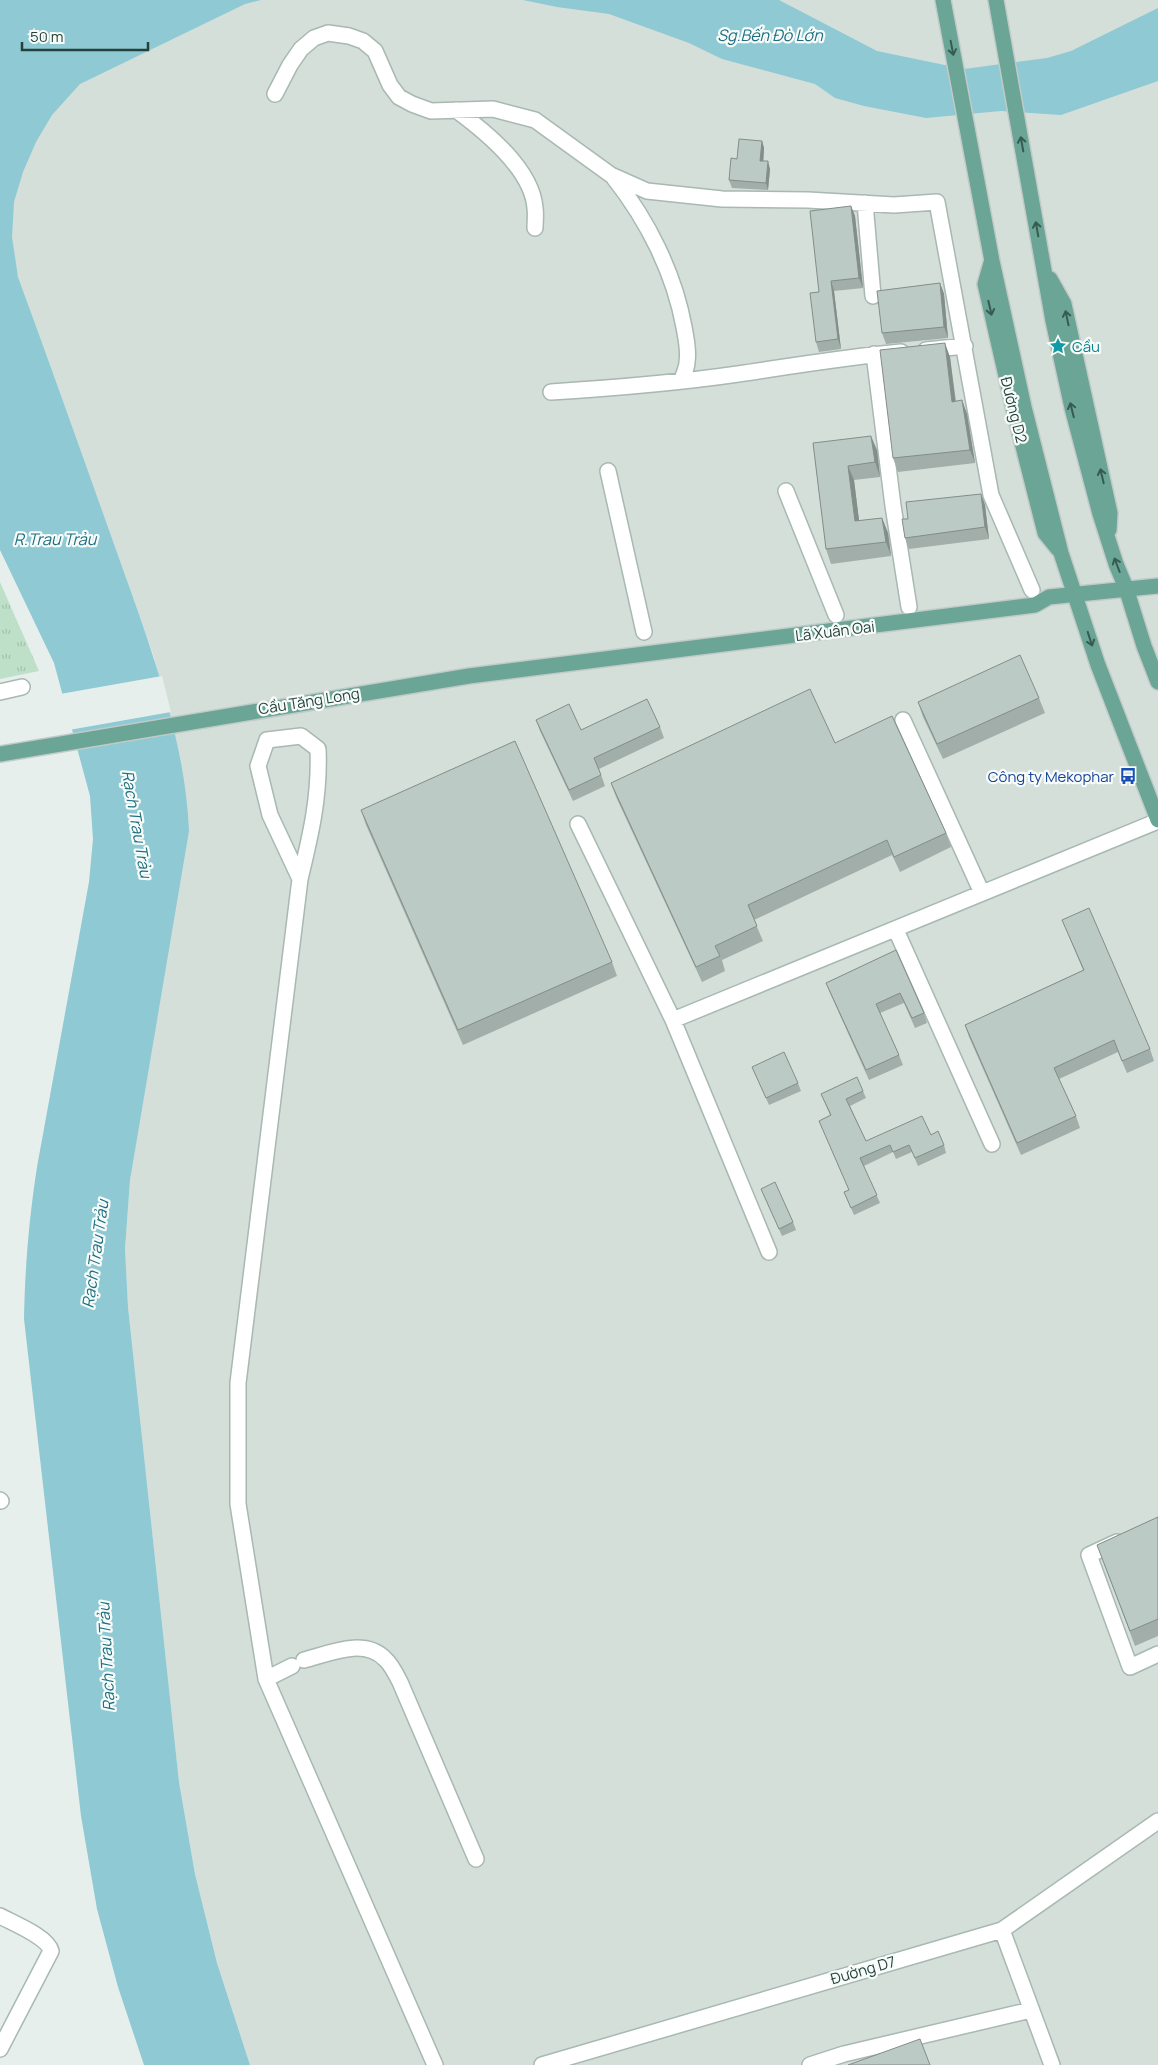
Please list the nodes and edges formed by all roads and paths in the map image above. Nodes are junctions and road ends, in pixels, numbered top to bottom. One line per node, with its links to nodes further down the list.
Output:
1 (943, 0): 20 (main road, Đường D2, one-way to 20)
2 (996, 0): 18 (main road, one-way to 2)
3 (275, 94): 4 (street)
4 (456, 110): 5 (street); 7 (street)
5 (611, 175): 6 (street); 11 (street)
6 (865, 203): 8 (street); 9 (street)
7 (536, 228)
8 (873, 296)
9 (965, 346): 10 (street); 19 (street)
10 (874, 354): 11 (street); 16 (street)
11 (682, 380): 12 (street)
12 (551, 392)
13 (608, 471): 23 (street)
14 (786, 491): 22 (street)
15 (912, 504): 16 (street)
16 (893, 506): 21 (street)
17 (1158, 586): 18 (main road, Cầu Tăng Long)
18 (1126, 588): 20 (main road, Cầu Tăng Long); 24 (main road)
19 (1032, 590)
20 (1074, 593): 28 (main road, Cầu Tăng Long); 29 (main road, Đường D2, one-way to 29)
21 (910, 607)
22 (836, 615)
23 (644, 632)
24 (1158, 682)
25 (22, 687): 26 (street)
26 (0, 692)
27 (903, 720): 32 (street)
28 (0, 754)
29 (1158, 821): 32 (street)
30 (578, 824): 34 (street)
31 (300, 879): 31 (street); 39 (street)
32 (982, 893): 33 (street)
33 (896, 930): 34 (street); 35 (street)
34 (673, 1020): 36 (street)
35 (992, 1144)
36 (769, 1252)
37 (1132, 1536): 38 (street)
38 (1158, 1654)
39 (266, 1679): 41 (street); 46 (street)
40 (1158, 1822): 43 (street, Đường D7)
41 (476, 1859)
42 (0, 1916): 45 (street)
43 (1002, 1930): 44 (street); 47 (street, Đường D7)
44 (1031, 2010): 48 (street); 49 (street)
45 (0, 2048)
46 (435, 2065)
47 (542, 2065)
48 (810, 2065)
49 (1052, 2065)

